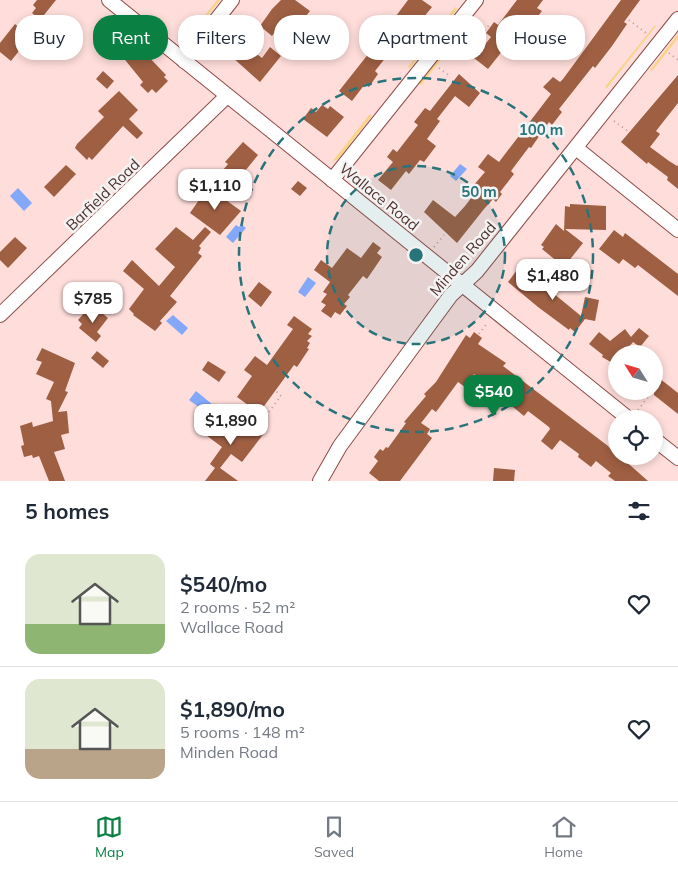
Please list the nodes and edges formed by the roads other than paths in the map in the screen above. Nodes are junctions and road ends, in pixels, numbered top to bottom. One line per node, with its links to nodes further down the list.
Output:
1 (109, 0): 5 (street, Wallace Road)
2 (232, 0): 5 (street)
3 (476, 0): 8 (street)
4 (678, 19): 7 (street, Minden Road)
5 (184, 61): 6 (street, Wallace Road)
6 (227, 96): 8 (street, Wallace Road); 11 (street, Barfield Road)
7 (576, 148): 9 (street); 10 (street, Minden Road)
8 (332, 180): 10 (street, Wallace Road)
9 (678, 230)
10 (461, 284): 12 (street, Wallace Road); 15 (street, Minden Road)
11 (0, 315)
12 (626, 410)
13 (663, 446): 14 (street)
14 (678, 458)
15 (320, 481)

